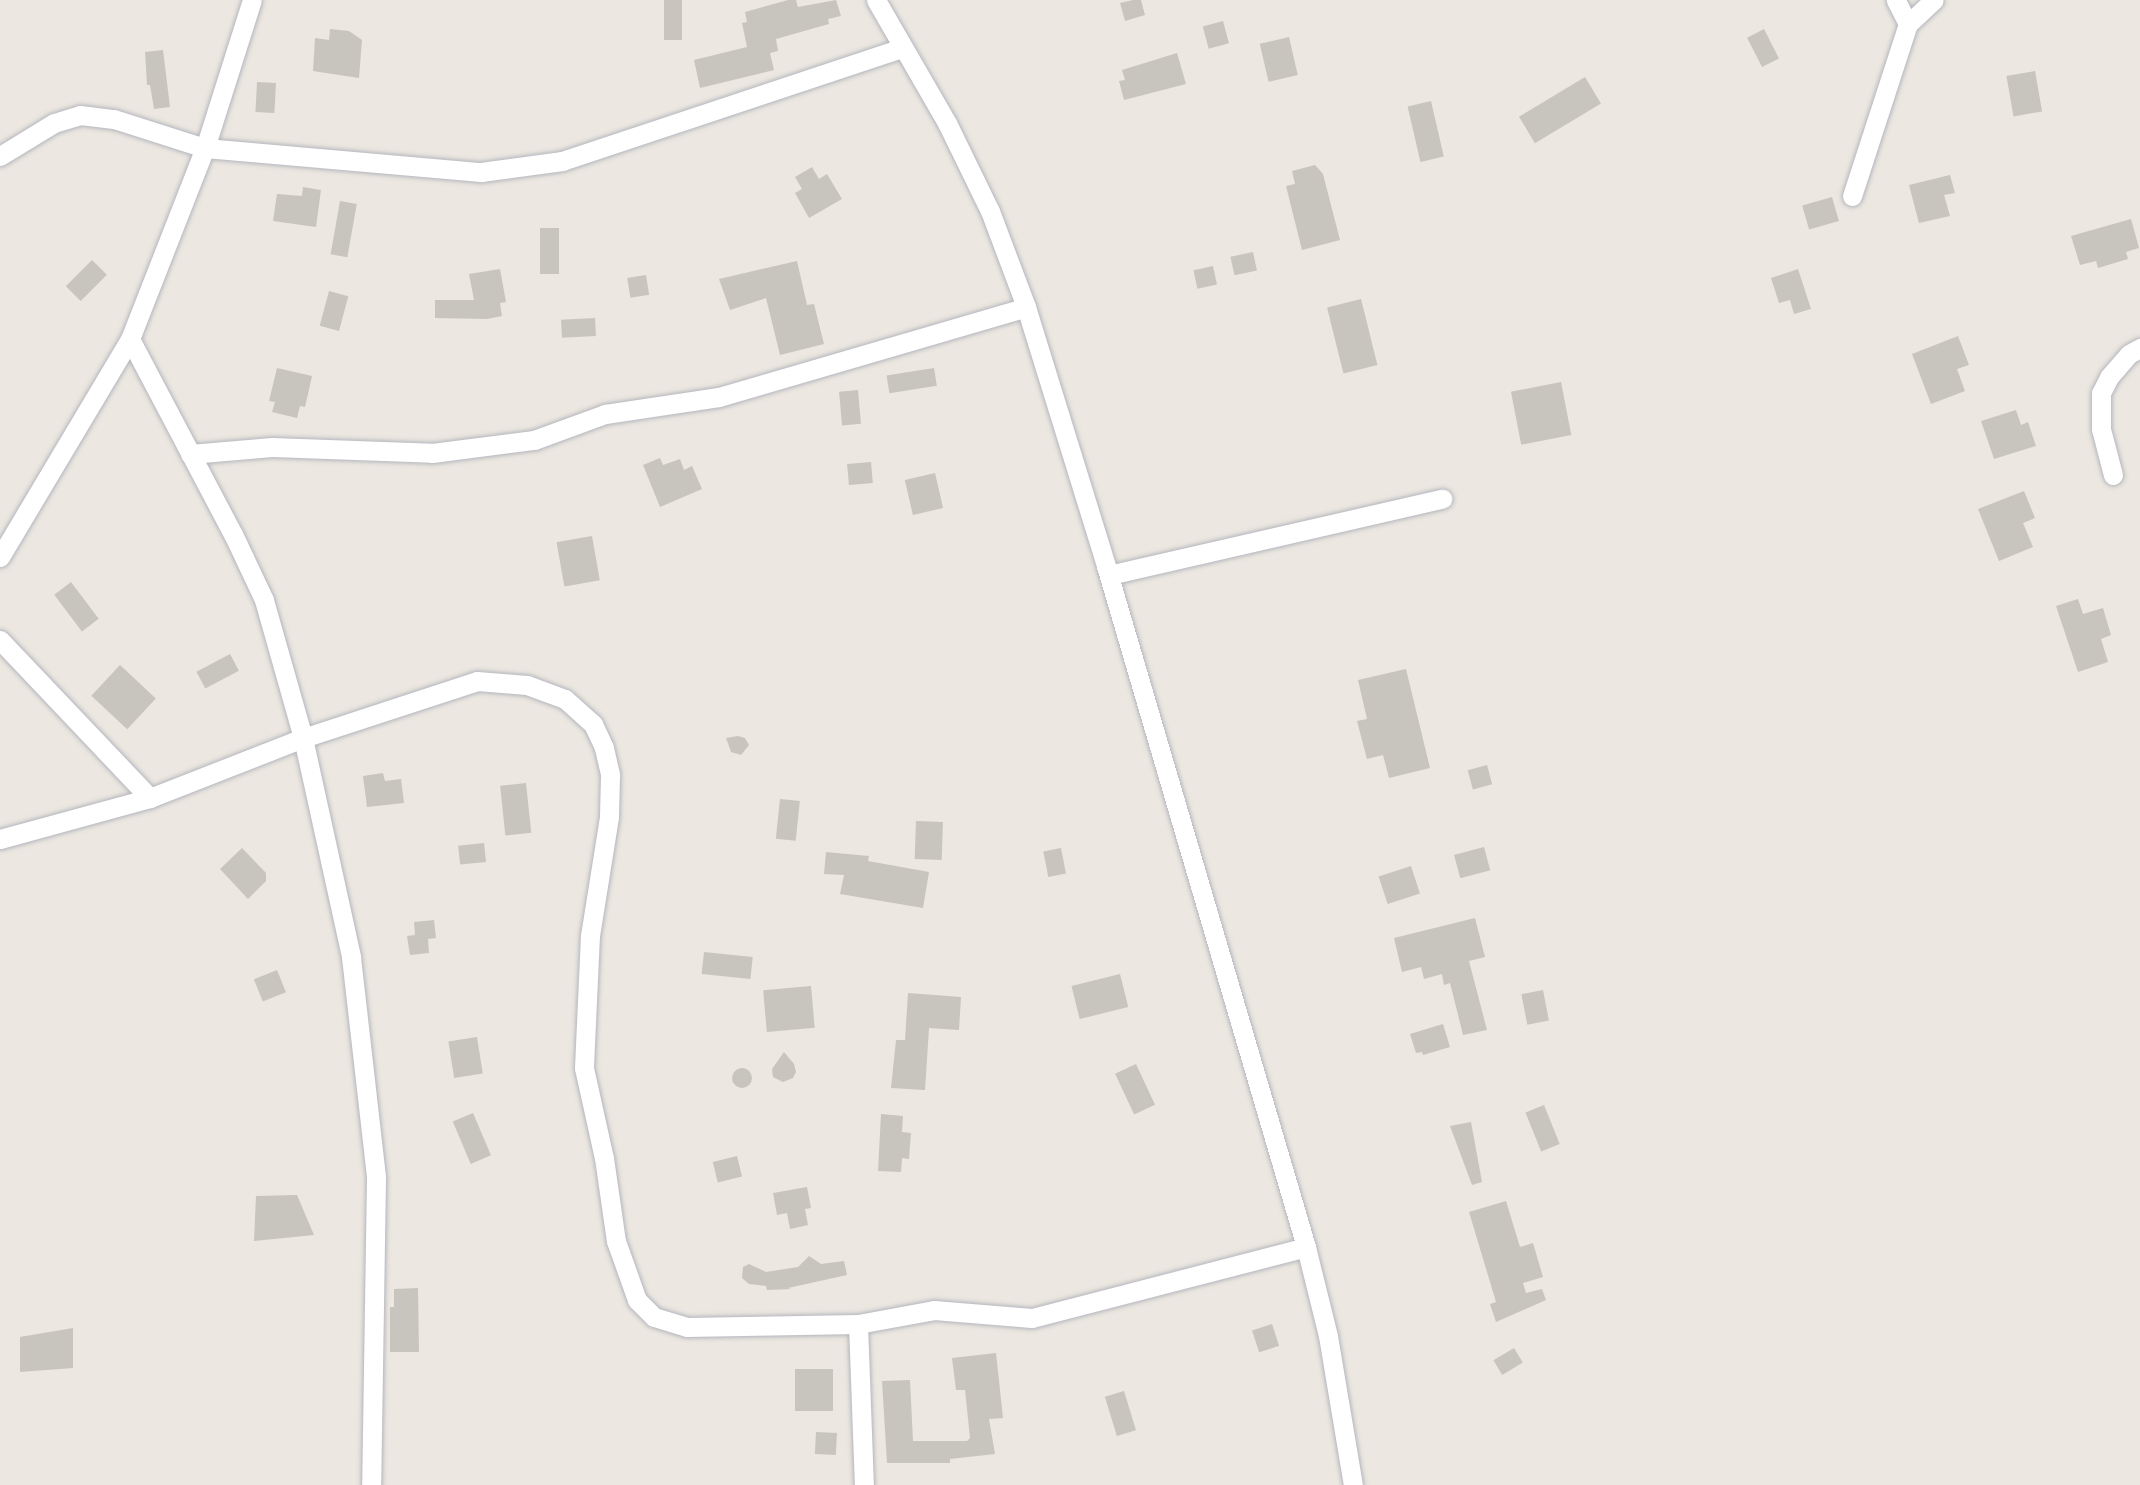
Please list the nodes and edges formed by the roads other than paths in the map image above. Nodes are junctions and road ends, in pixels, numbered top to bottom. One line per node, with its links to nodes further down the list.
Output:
1 (253, 0): 7 (street)
2 (876, 0): 6 (street)
3 (1896, 0): 5 (street)
4 (1934, 0): 5 (street)
5 (1908, 24): 9 (street)
6 (902, 48): 7 (street); 10 (street)
7 (205, 148): 8 (street); 11 (street)
8 (0, 156)
9 (1852, 196)
10 (1026, 307): 13 (street); 17 (street)
11 (130, 339): 13 (street); 16 (street)
12 (2140, 348): 14 (street)
13 (190, 454): 19 (street)
14 (2113, 475)
15 (1442, 499): 17 (street)
16 (0, 557)
17 (1109, 575): 22 (street)
18 (0, 640): 20 (street)
19 (303, 738): 20 (street); 23 (street); 24 (street)
20 (150, 798): 21 (street)
21 (0, 839)
22 (1306, 1247): 23 (street); 26 (street)
23 (858, 1324): 25 (street)
24 (371, 1485)
25 (864, 1485)
26 (1353, 1485)

